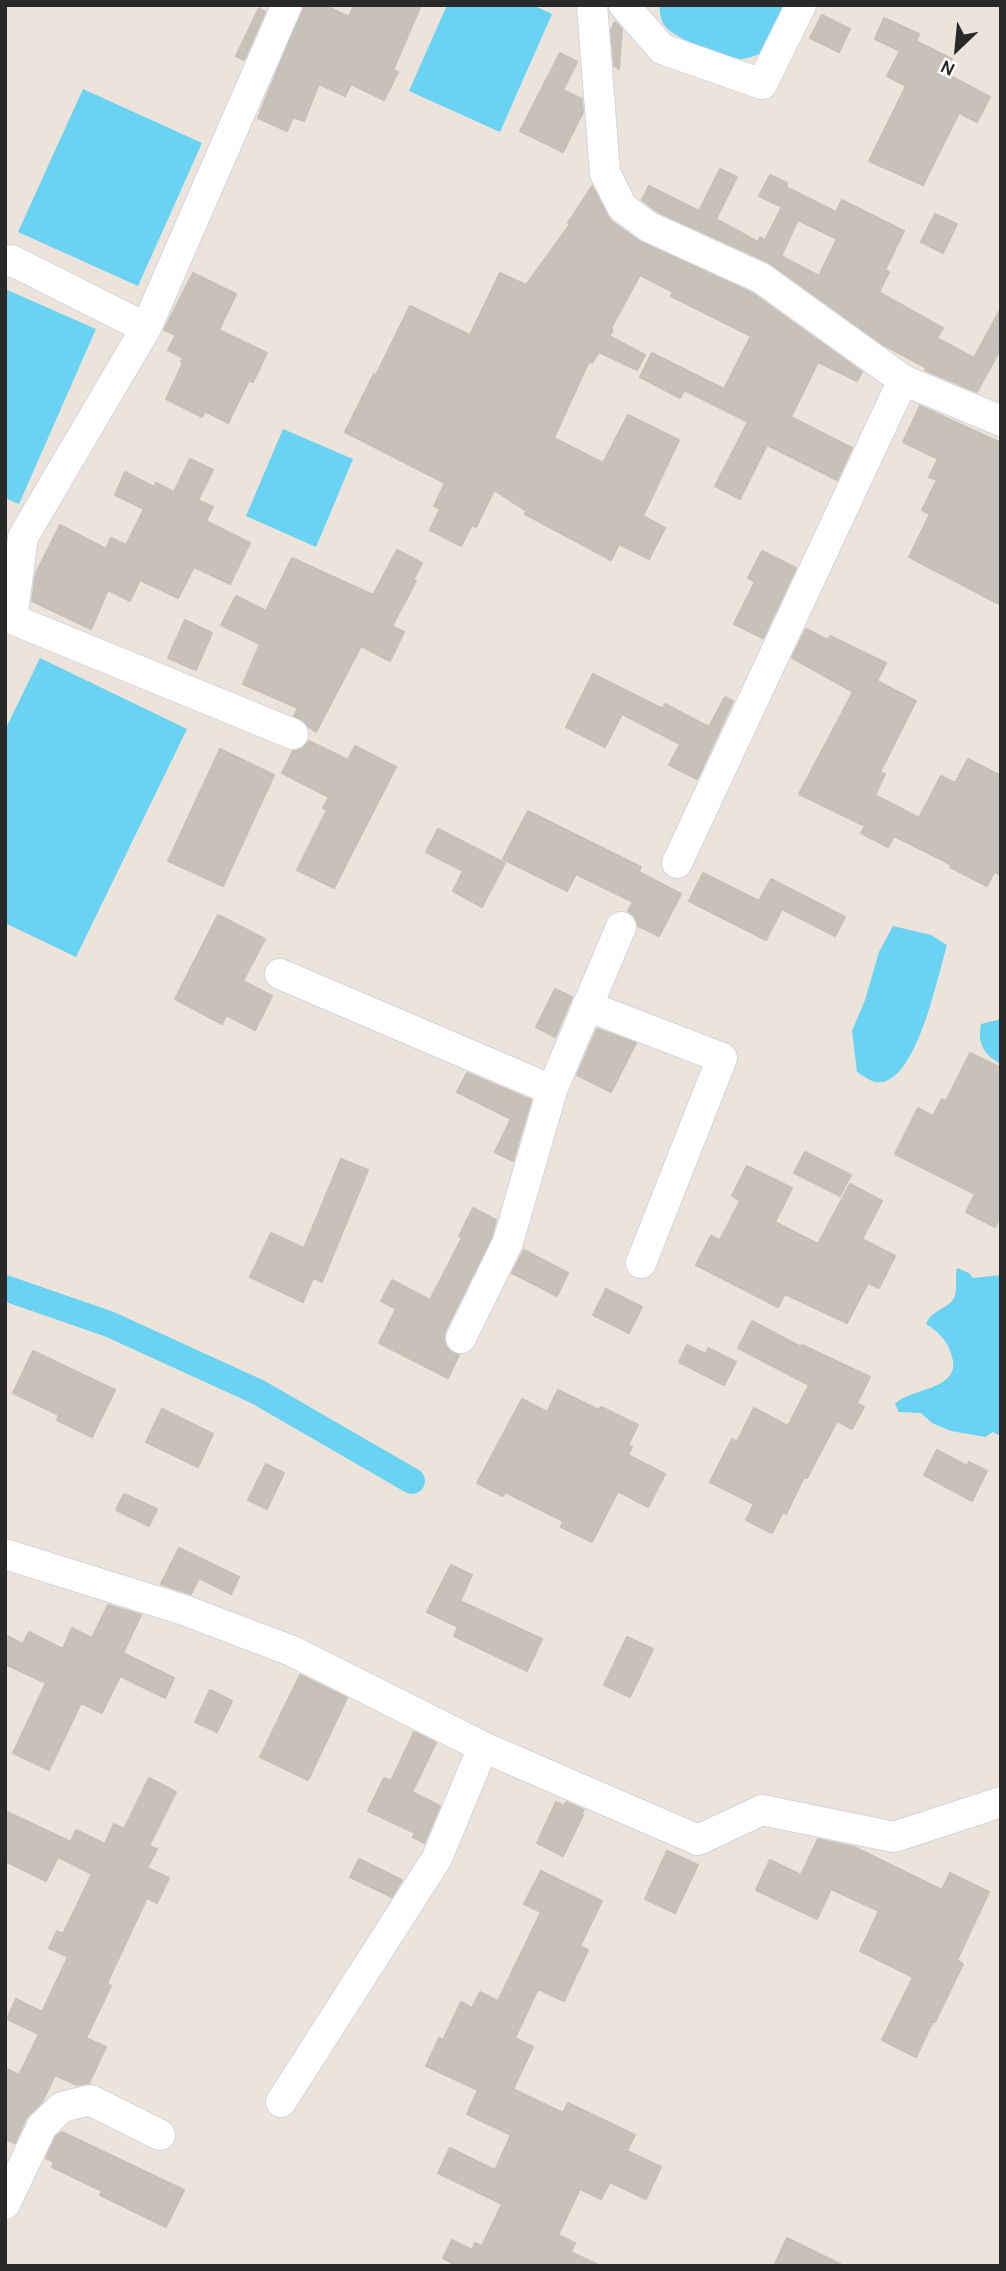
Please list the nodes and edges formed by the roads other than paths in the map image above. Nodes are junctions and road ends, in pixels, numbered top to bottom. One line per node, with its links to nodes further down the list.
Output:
1 (287, 5): 6 (street)
2 (592, 5): 7 (street)
3 (624, 5): 4 (street)
4 (801, 5)
5 (5, 262): 6 (street)
6 (146, 328): 9 (street)
7 (903, 380): 8 (street); 11 (street)
8 (1001, 421)
9 (14, 533): 10 (street)
10 (293, 734)
11 (677, 863)
12 (621, 926): 14 (street)
13 (280, 974): 15 (street)
14 (587, 1006): 15 (street); 16 (street)
15 (552, 1090): 17 (street)
16 (640, 1263)
17 (461, 1338)
18 (5, 1554): 19 (street)
19 (483, 1747): 20 (street); 21 (street)
20 (1001, 1802)
21 (281, 2102)
22 (160, 2135): 23 (street)
23 (5, 2204)

